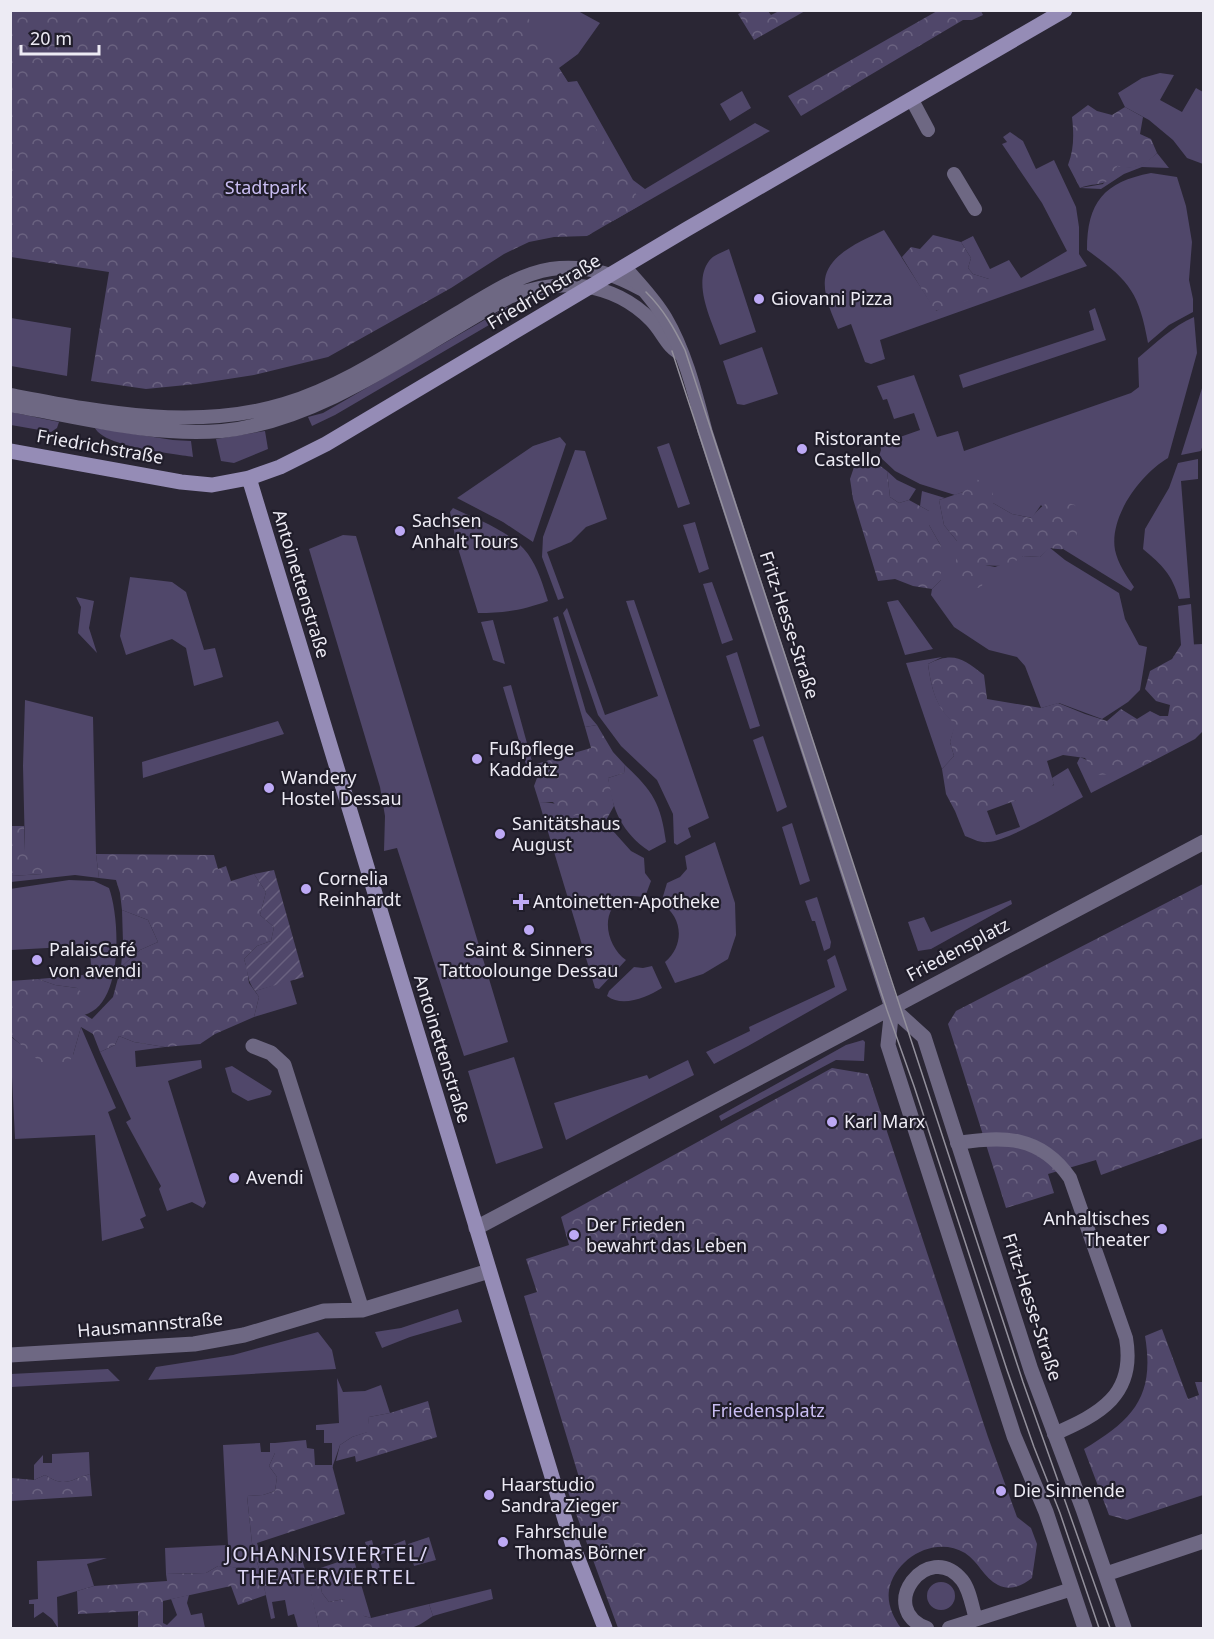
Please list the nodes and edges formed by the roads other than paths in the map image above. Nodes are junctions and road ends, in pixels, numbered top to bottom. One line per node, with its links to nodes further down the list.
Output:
1 (1065, 10): 2 (main road, Friedrichstraße)
2 (912, 100): 3 (lane); 6 (main road, Friedrichstraße)
3 (928, 130)
4 (954, 174): 5 (lane)
5 (975, 209)
6 (618, 271): 7 (main road, Friedrichstraße); 8 (street, Fritz-Hesse-Straße); 9 (lane)
7 (591, 288): 8 (lane); 10 (lane); 12 (main road, Friedrichstraße)
8 (682, 354): 14 (street, Fritz-Hesse-Straße)
9 (10, 395)
10 (10, 405)
11 (10, 451): 12 (main road, Friedrichstraße)
12 (249, 478): 17 (main road, Antoinettenstraße)
13 (1203, 842): 14 (street, Friedensplatz)
14 (892, 1008): 16 (street, Fritz-Hesse-Straße); 17 (street, Friedensplatz); 24 (street, Fritz-Hesse-Straße)
15 (253, 1046): 19 (street)
16 (957, 1143): 21 (street, Fritz-Hesse-Straße); 21 (lane)
17 (476, 1228): 18 (main road, Antoinettenstraße)
18 (489, 1271): 19 (street, Hausmannstraße); 26 (main road, Antoinettenstraße)
19 (362, 1310): 20 (street, Hausmannstraße)
20 (10, 1355)
21 (1054, 1434): 23 (street, Fritz-Hesse-Straße)
22 (1203, 1541): 23 (street)
23 (1106, 1574): 30 (street, Fritz-Hesse-Straße)
24 (1072, 1589): 25 (lane); 29 (street, Fritz-Hesse-Straße)
25 (976, 1619): 27 (lane); 28 (lane)
26 (604, 1629)
27 (927, 1629)
28 (949, 1629)
29 (1085, 1629)
30 (1124, 1629)

